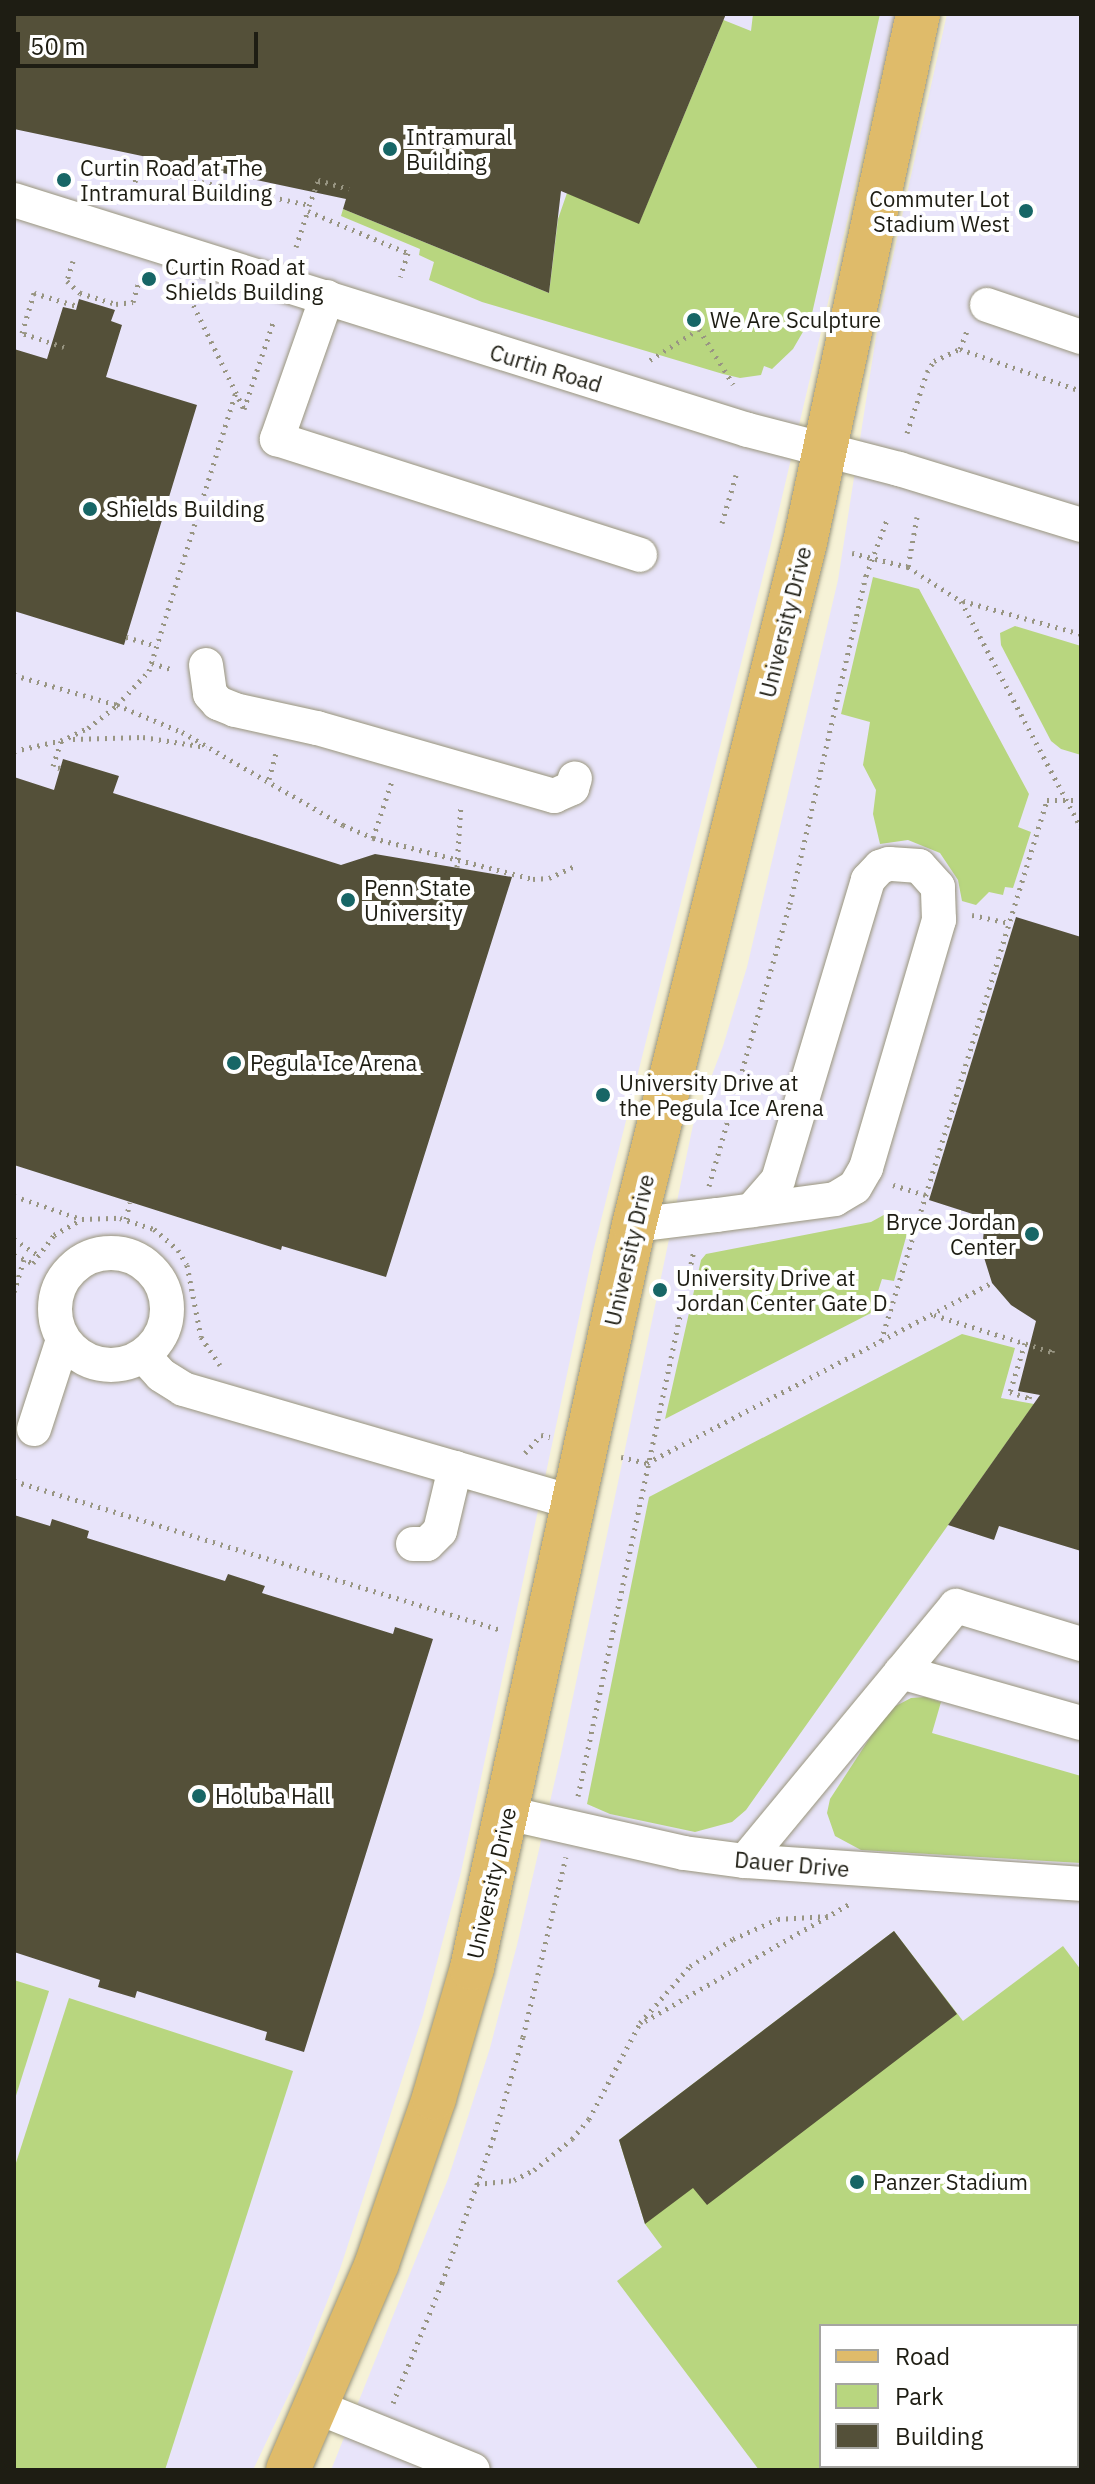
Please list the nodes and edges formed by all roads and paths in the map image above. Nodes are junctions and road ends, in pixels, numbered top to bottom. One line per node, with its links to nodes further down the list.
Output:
1 (918, 14): 23 (main road, University Drive)
2 (349, 189): 5 (path)
3 (130, 197): 5 (path)
4 (14, 200): 10 (street, Curtin Road)
5 (309, 208): 6 (path); 8 (path)
6 (296, 247)
7 (73, 261): 9 (path)
8 (400, 277)
9 (139, 281)
10 (327, 297): 23 (street, Curtin Road); 30 (street)
11 (190, 298): 21 (path)
12 (77, 306): 16 (path)
13 (979, 312): 15 (street); 17 (path)
14 (273, 323): 21 (path)
15 (1081, 337)
16 (64, 347)
17 (960, 349): 20 (path); 22 (path)
18 (650, 360): 19 (path)
19 (733, 384)
20 (1081, 391)
21 (236, 392): 36 (path)
22 (907, 433)
23 (825, 450): 28 (street, Curtin Road); 64 (main road, University Drive)
24 (736, 475): 27 (path)
25 (888, 517): 31 (path)
26 (917, 517): 32 (path)
27 (722, 523)
28 (1081, 525)
29 (852, 553): 31 (path)
30 (640, 555)
31 (873, 558): 32 (path); 59 (path)
32 (908, 567): 33 (path)
33 (961, 601): 34 (path); 47 (path)
34 (1081, 634)
35 (126, 637): 36 (path)
36 (157, 646): 39 (path)
37 (206, 665): 43 (street)
38 (14, 675): 39 (path)
39 (117, 705): 40 (path); 41 (path)
40 (61, 741): 41 (path); 42 (path); 44 (path)
41 (214, 749): 50 (path)
42 (14, 751)
43 (400, 753): 45 (street); 50 (path)
44 (60, 768)
45 (463, 771): 46 (street); 51 (path)
46 (575, 778)
47 (1065, 798): 48 (path); 49 (path); 55 (path)
48 (1081, 800)
49 (1081, 828)
50 (373, 838): 51 (path)
51 (458, 859): 52 (path); 53 (path)
52 (577, 865)
53 (457, 867)
54 (962, 912): 55 (path)
55 (1010, 925): 57 (path)
56 (890, 1184): 57 (path)
57 (926, 1195): 74 (path)
58 (14, 1196): 62 (path)
59 (706, 1197)
60 (130, 1202): 63 (path)
61 (752, 1210): 61 (street); 64 (street)
62 (82, 1219): 63 (path); 68 (path)
63 (126, 1219): 78 (path)
64 (634, 1225): 81 (main road, University Drive)
65 (14, 1239): 68 (path)
66 (695, 1243): 83 (path)
67 (14, 1255): 69 (path)
68 (38, 1255): 69 (path)
69 (24, 1259): 71 (path)
70 (992, 1283): 72 (path)
71 (14, 1292)
72 (933, 1315): 74 (path); 75 (path)
73 (63, 1340): 77 (street); 77 (street); 80 (street)
74 (881, 1342): 83 (path)
75 (1025, 1343): 76 (path); 79 (path)
76 (1053, 1348)
77 (144, 1356): 84 (street)
78 (226, 1371)
79 (1031, 1393)
80 (34, 1429)
81 (585, 1448): 82 (path); 83 (path); 86 (main road, University Drive)
82 (516, 1456)
83 (647, 1463): 92 (path)
84 (455, 1468): 86 (street); 87 (street)
85 (14, 1481): 88 (path)
86 (573, 1502): 93 (main road, University Drive)
87 (413, 1544)
88 (501, 1630)
89 (1081, 1644): 90 (street)
90 (901, 1672): 91 (street); 95 (street)
91 (1081, 1723)
92 (579, 1795)
93 (507, 1813): 95 (street, Dauer Drive); 102 (main road, University Drive)
94 (565, 1861): 100 (path)
95 (745, 1861): 96 (street, Dauer Drive)
96 (1081, 1884)
97 (856, 1900): 98 (path)
98 (828, 1916): 99 (path); 99 (path)
99 (640, 2023): 100 (path)
100 (477, 2184): 101 (path)
101 (394, 2403)
102 (317, 2407): 103 (main road, University Drive); 104 (street)
103 (288, 2470)
104 (473, 2470)

